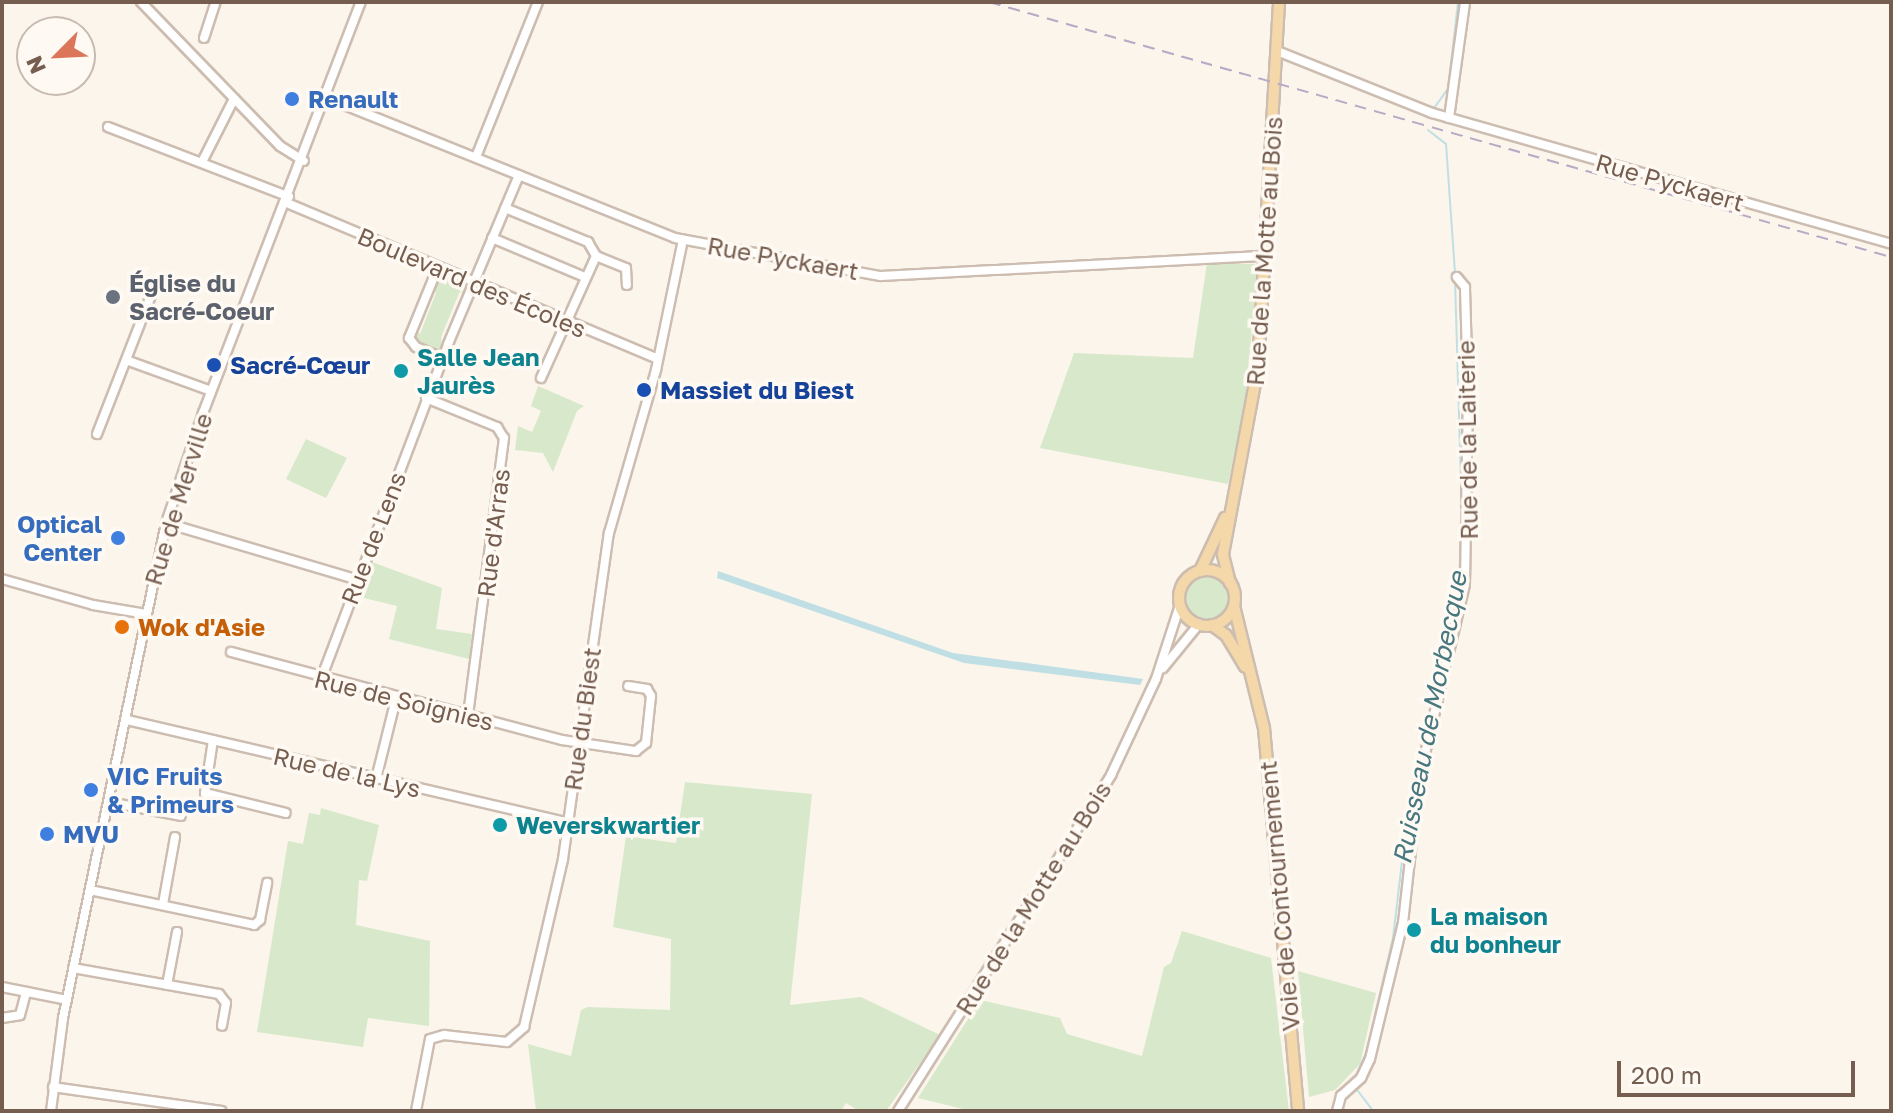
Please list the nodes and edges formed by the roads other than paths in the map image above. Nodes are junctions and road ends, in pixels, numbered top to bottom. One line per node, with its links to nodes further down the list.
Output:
1 (141, 2): 10 (street)
2 (216, 2): 7 (street)
3 (361, 2): 9 (street, Rue de Merville)
4 (538, 2): 13 (street)
5 (1279, 2): 8 (main road, Rue de la Motte au Bois)
6 (1465, 2): 11 (street)
7 (204, 38)
8 (1277, 51): 11 (street, Rue Pyckaert); 23 (main road, Rue de la Motte au Bois)
9 (327, 98): 13 (street, Rue Pyckaert); 14 (street, Rue de Merville)
10 (234, 99): 14 (street); 15 (street)
11 (1449, 118): 21 (street, Rue Pyckaert)
12 (108, 127): 15 (street, Boulevard des Écoles)
13 (476, 157): 16 (street, Rue Pyckaert)
14 (304, 161): 17 (street, Rue de Merville)
15 (202, 162): 17 (street, Boulevard des Écoles)
16 (519, 175): 18 (street, Rue de Lens); 20 (street, Rue Pyckaert)
17 (288, 200): 24 (street, Boulevard des Écoles); 35 (street, Rue de Merville)
18 (505, 208): 19 (street, Rue de Lens); 22 (street)
19 (492, 238): 25 (street); 27 (street, Rue de Lens)
20 (683, 240): 23 (street, Rue Pyckaert); 32 (street, Rue du Biest)
21 (1891, 244)
22 (596, 256): 25 (street); 28 (street)
23 (1265, 256): 38 (main road, Rue de la Motte au Bois)
24 (438, 267): 27 (street, Boulevard des Écoles); 31 (street)
25 (585, 277): 30 (street)
26 (1457, 277): 83 (street, Rue de la Laiterie)
27 (474, 282): 30 (street, Boulevard des Écoles); 31 (street, Rue de Lens)
28 (627, 285)
29 (152, 293): 33 (street)
30 (565, 322): 32 (street, Boulevard des Écoles); 34 (street)
31 (442, 358): 36 (street, Rue de Lens)
32 (658, 359): 58 (street, Rue du Biest)
33 (126, 360): 35 (street); 37 (street)
34 (541, 378)
35 (211, 391): 39 (street, Rue de Merville)
36 (426, 398): 42 (street, Rue de Lens); 55 (street, Rue d'Arras)
37 (97, 434)
38 (1233, 498): 40 (main road, Rue de la Motte au Bois); 43 (main road, Rue de la Motte au Bois)
39 (166, 523): 42 (street); 46 (street, Rue de Merville)
40 (1200, 571): 43 (main road); 44 (main road)
41 (2, 579): 46 (street)
42 (358, 580): 50 (street, Rue de Lens)
43 (1230, 583): 45 (main road)
44 (1180, 605): 47 (main road); 51 (street, Rue de la Motte au Bois)
45 (1234, 606): 48 (main road); 52 (main road)
46 (146, 614): 56 (street, Rue de Merville)
47 (1199, 624): 48 (main road); 51 (street, Rue de la Motte au Bois)
48 (1212, 625): 52 (main road)
49 (231, 652): 50 (street, Rue de Soignies)
50 (321, 679): 54 (street, Rue de Soignies)
51 (1156, 679): 81 (street, Rue de la Motte au Bois)
52 (1253, 683): 82 (main road, Voie de Contournement)
53 (628, 686): 58 (street, Rue de Soignies)
54 (396, 699): 55 (street, Rue de Soignies); 59 (street)
55 (468, 716): 58 (street, Rue de Soignies)
56 (127, 720): 57 (street, Rue de la Lys); 60 (street, Rue de Merville)
57 (213, 740): 59 (street, Rue de la Lys); 61 (street)
58 (579, 744): 63 (street, Rue du Biest)
59 (376, 779): 63 (street, Rue de la Lys)
60 (109, 802): 62 (street); 66 (street, Rue de Merville)
61 (286, 813)
62 (181, 816)
63 (568, 823): 80 (street, Rue du Biest)
64 (175, 837): 67 (street)
65 (267, 883): 67 (street)
66 (90, 890): 67 (street); 69 (street, Rue de Merville)
67 (163, 904)
68 (177, 932): 70 (street)
69 (73, 968): 70 (street); 73 (street, Rue de Merville)
70 (167, 985): 75 (street)
71 (2, 987): 72 (street)
72 (26, 992): 73 (street); 74 (street)
73 (67, 1000): 76 (street, Rue de Merville)
74 (2, 1018)
75 (222, 1026)
76 (53, 1087): 77 (street); 78 (street, Rue de Merville)
77 (159, 1106): 79 (street)
78 (51, 1111)
79 (221, 1111)
80 (416, 1111)
81 (898, 1111)
82 (1298, 1111)
83 (1337, 1111)

